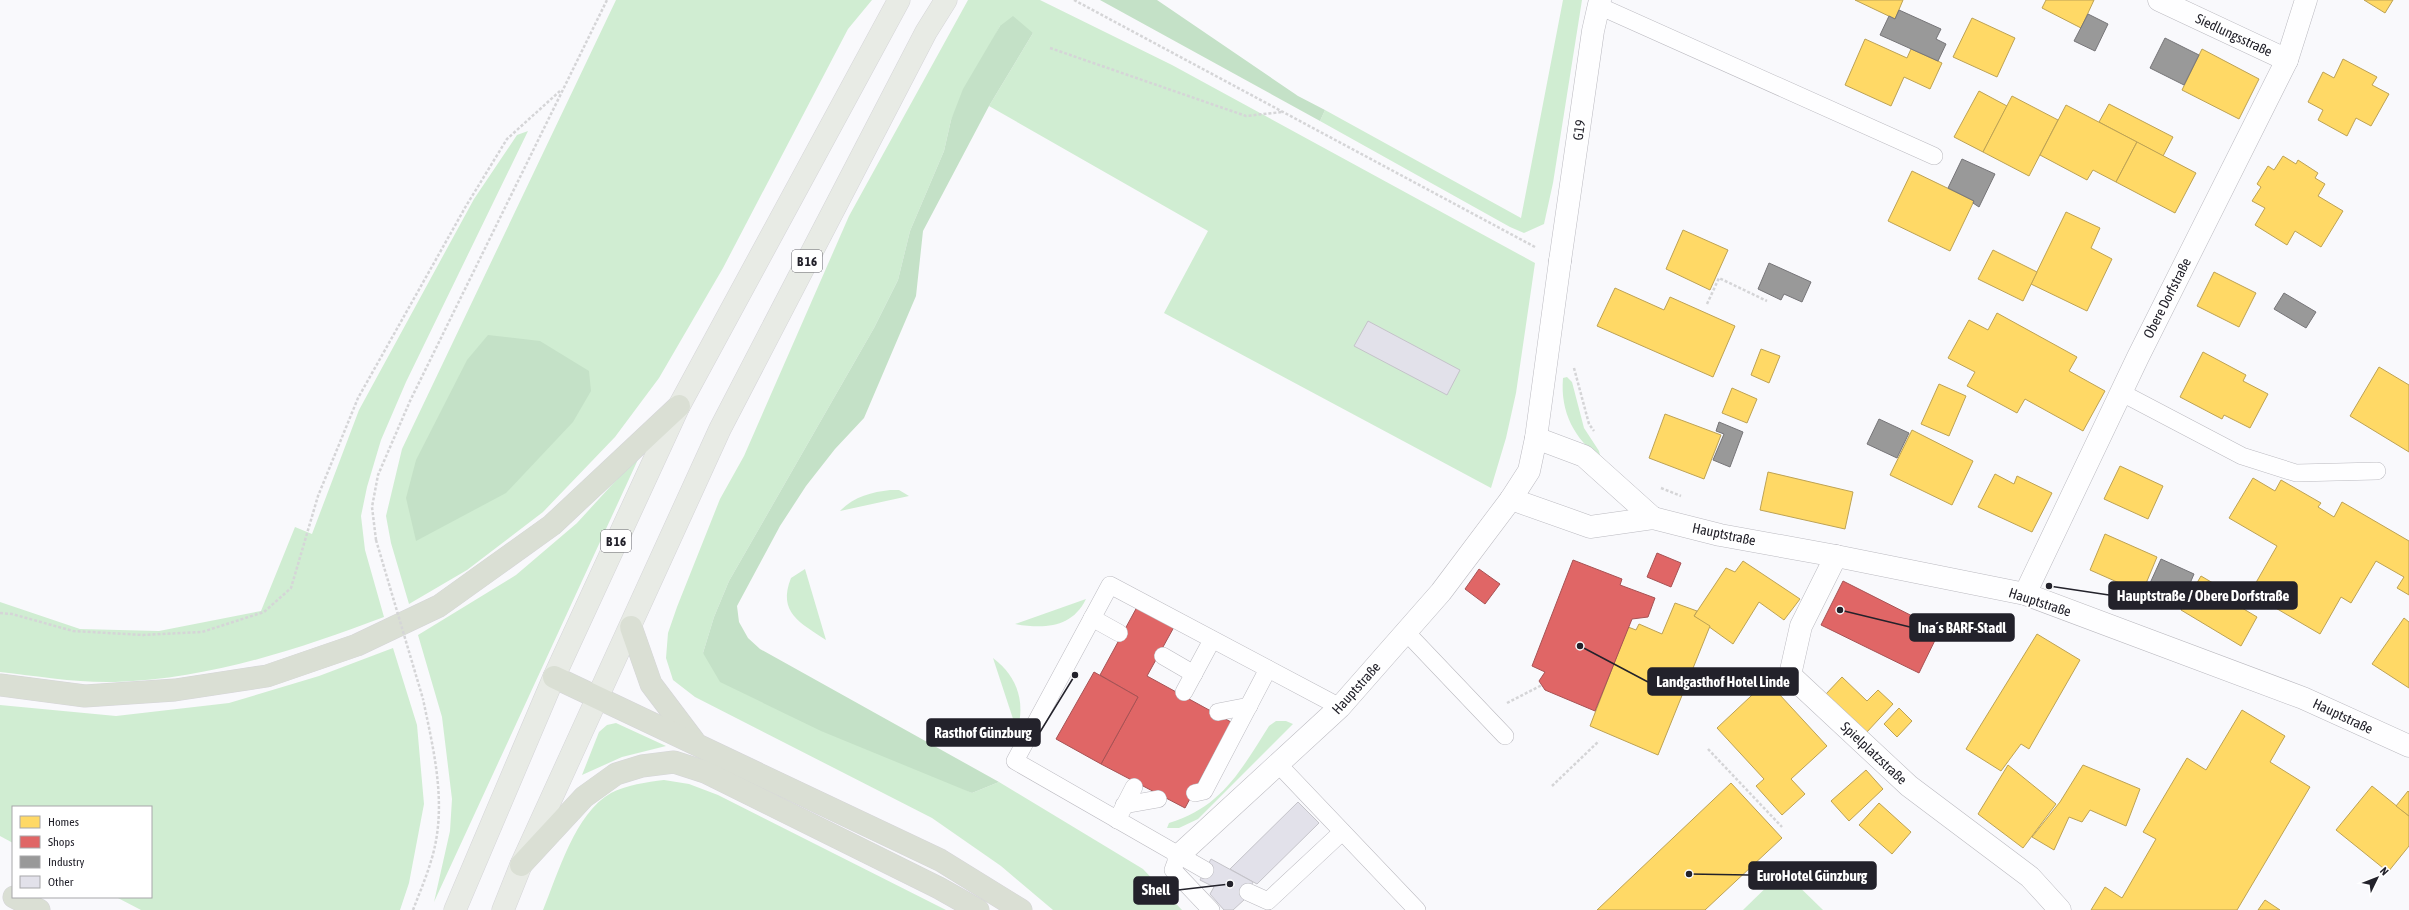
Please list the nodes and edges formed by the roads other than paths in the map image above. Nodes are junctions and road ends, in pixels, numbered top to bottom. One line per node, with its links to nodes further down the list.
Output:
1 (899, 0): 10 (main road, B 16)
2 (946, 0): 18 (main road, B 16)
3 (2159, 0): 6 (street, Siedlungsstraße)
4 (2306, 0): 6 (street, Obere Dorfstraße)
5 (1600, 3): 7 (lane); 8 (street, G19)
6 (2287, 60): 9 (street, Obere Dorfstraße)
7 (1934, 156)
8 (1560, 261): 11 (street, Hauptstraße)
9 (2122, 393): 12 (lane); 16 (street, Obere Dorfstraße)
10 (678, 406): 25 (main road, B 16); 26 (highway)
11 (1536, 438): 13 (street, Hauptstraße); 14 (street, Hauptstraße)
12 (2377, 471)
13 (1511, 499): 14 (street, Hauptstraße); 19 (street, Hauptstraße)
14 (1653, 518): 15 (street, Hauptstraße)
15 (1836, 556): 16 (street, Hauptstraße); 56 (street, Spielplatzstraße)
16 (2025, 594): 34 (street, Hauptstraße)
17 (1092, 618): 20 (lane); 21 (lane); 39 (lane)
18 (631, 627): 28 (main road, B 16); 33 (highway)
19 (1406, 632): 30 (street, Hauptstraße); 32 (lane)
20 (1119, 633)
21 (1212, 640): 23 (lane); 24 (lane)
22 (1162, 656): 24 (lane)
23 (1268, 669): 29 (lane); 30 (lane)
24 (1194, 674): 27 (lane)
25 (554, 677): 28 (highway); 50 (main road, B 16)
26 (0, 685)
27 (1184, 692)
28 (598, 699): 33 (highway); 42 (main road, B 16)
29 (1249, 706): 31 (lane); 37 (lane)
30 (1340, 707): 35 (street, Hauptstraße)
31 (1218, 712)
32 (1505, 736)
33 (696, 744): 53 (highway)
34 (2409, 746)
35 (1278, 764): 40 (lane); 41 (street, Hauptstraße)
36 (1134, 786): 39 (lane)
37 (1195, 793)
38 (1158, 799): 39 (lane)
39 (1120, 812): 41 (lane)
40 (1342, 832): 48 (lane); 55 (lane)
41 (1178, 856): 43 (lane); 54 (lane)
42 (521, 866): 51 (main road, B 16); 52 (highway)
43 (1205, 870)
44 (0, 890): 46 (highway)
45 (1248, 892): 48 (lane)
46 (12, 896)
47 (16, 898): 49 (highway)
48 (1264, 906)
49 (39, 910)
50 (455, 910)
51 (503, 910)
52 (978, 910)
53 (1021, 910)
54 (1211, 910)
55 (1417, 910)
56 (2060, 910)

